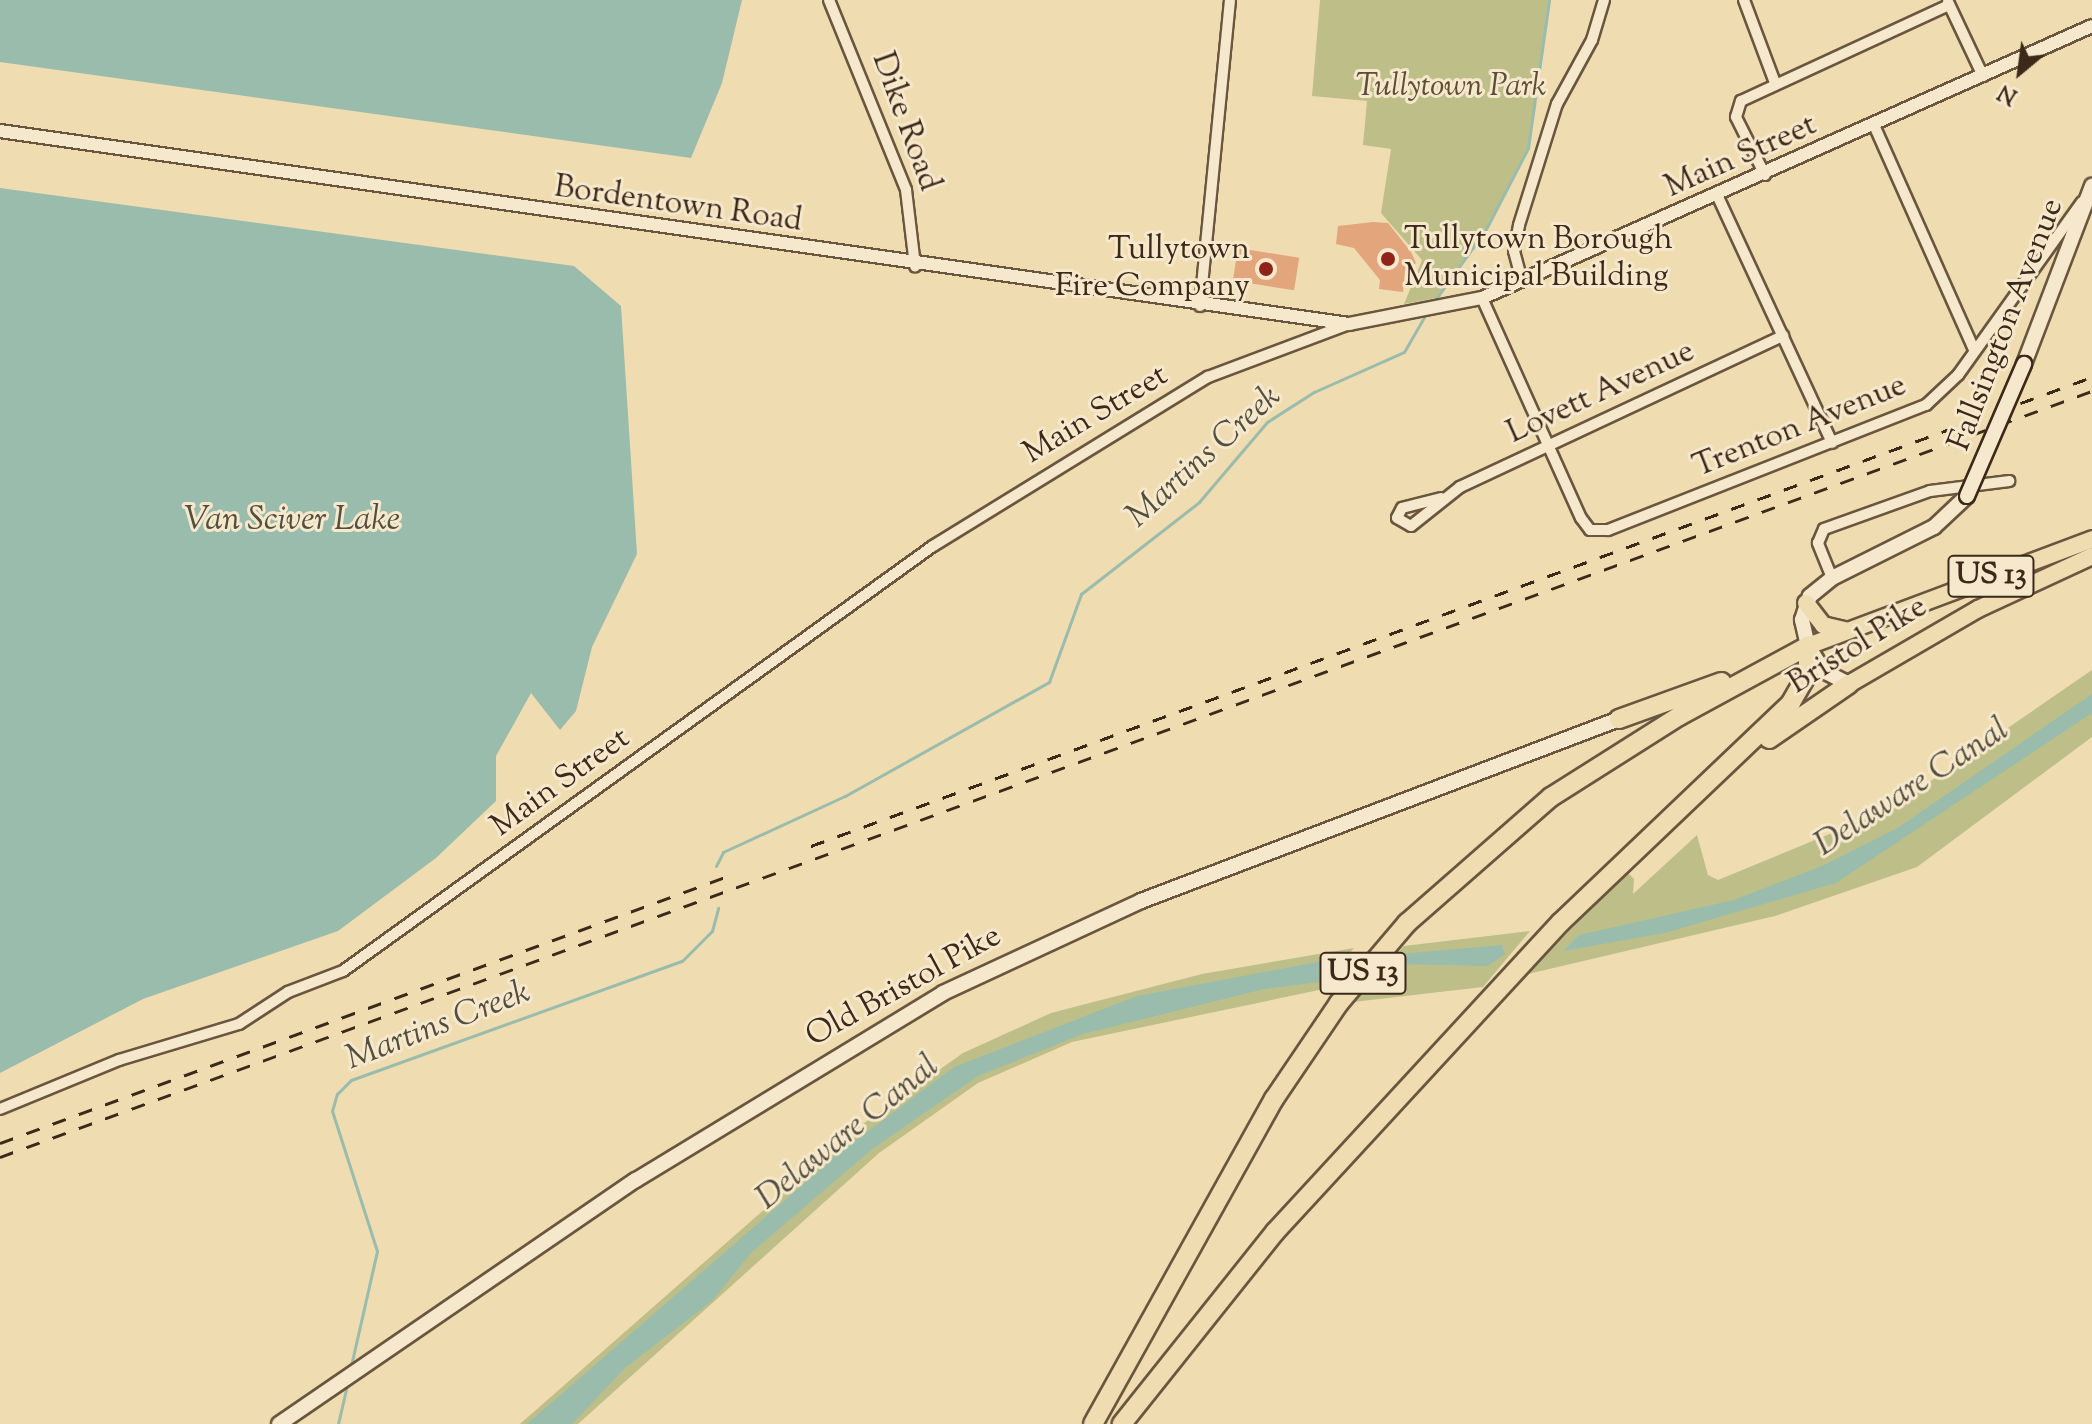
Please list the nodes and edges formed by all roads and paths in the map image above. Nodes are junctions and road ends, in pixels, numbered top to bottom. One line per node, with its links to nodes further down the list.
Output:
1 (829, 0): 15 (street, Dike Road)
2 (1230, 0): 18 (street)
3 (1604, 0): 16 (street)
4 (1744, 0): 8 (street)
5 (1948, 2): 7 (street); 8 (street)
6 (2092, 26): 7 (street, Main Street)
7 (1983, 76): 9 (street, Main Street)
8 (1775, 83): 11 (street)
9 (1874, 125): 11 (street, Main Street); 21 (street)
10 (0, 131): 15 (street, Bordentown Road)
11 (1765, 175): 13 (street, Main Street)
12 (2092, 186): 14 (main road, Fallsington Avenue)
13 (1718, 197): 16 (street, Main Street); 20 (street)
14 (2084, 200): 21 (street, Trenton Avenue); 28 (main road, Fallsington Avenue, bridge)
15 (915, 266): 18 (street, Bordentown Road)
16 (1522, 281): 17 (street, Main Street)
17 (1482, 298): 19 (street, Main Street); 23 (street)
18 (1200, 306): 19 (street, Bordentown Road)
19 (1349, 324): 36 (street, Main Street)
20 (1783, 336): 22 (street); 23 (street, Lovett Avenue)
21 (1974, 350): 22 (street, Trenton Avenue)
22 (1832, 443): 23 (street, Trenton Avenue)
23 (1548, 446): 25 (street, Lovett Avenue)
24 (2009, 481): 28 (street, Fallsington Avenue)
25 (1441, 498)
26 (2092, 539): 30 (highway, Bristol Pike / US 13)
27 (2092, 556): 33 (highway, Bristol Pike / US 13)
28 (1832, 578): 29 (main road, Fallsington Avenue)
29 (1806, 603): 30 (highway); 31 (main road)
30 (1851, 629): 31 (highway, Bristol Pike / US 13)
31 (1808, 646): 32 (highway, US 13); 33 (main road); 35 (highway)
32 (1781, 660): 34 (highway); 38 (highway, US 13)
33 (1849, 684): 35 (highway, Bristol Pike / US 13)
34 (1619, 719): 37 (main road, Old Bristol Pike)
35 (1710, 784): 39 (highway, US 13)
36 (0, 1109)
37 (279, 1424)
38 (1093, 1424)
39 (1122, 1424)

